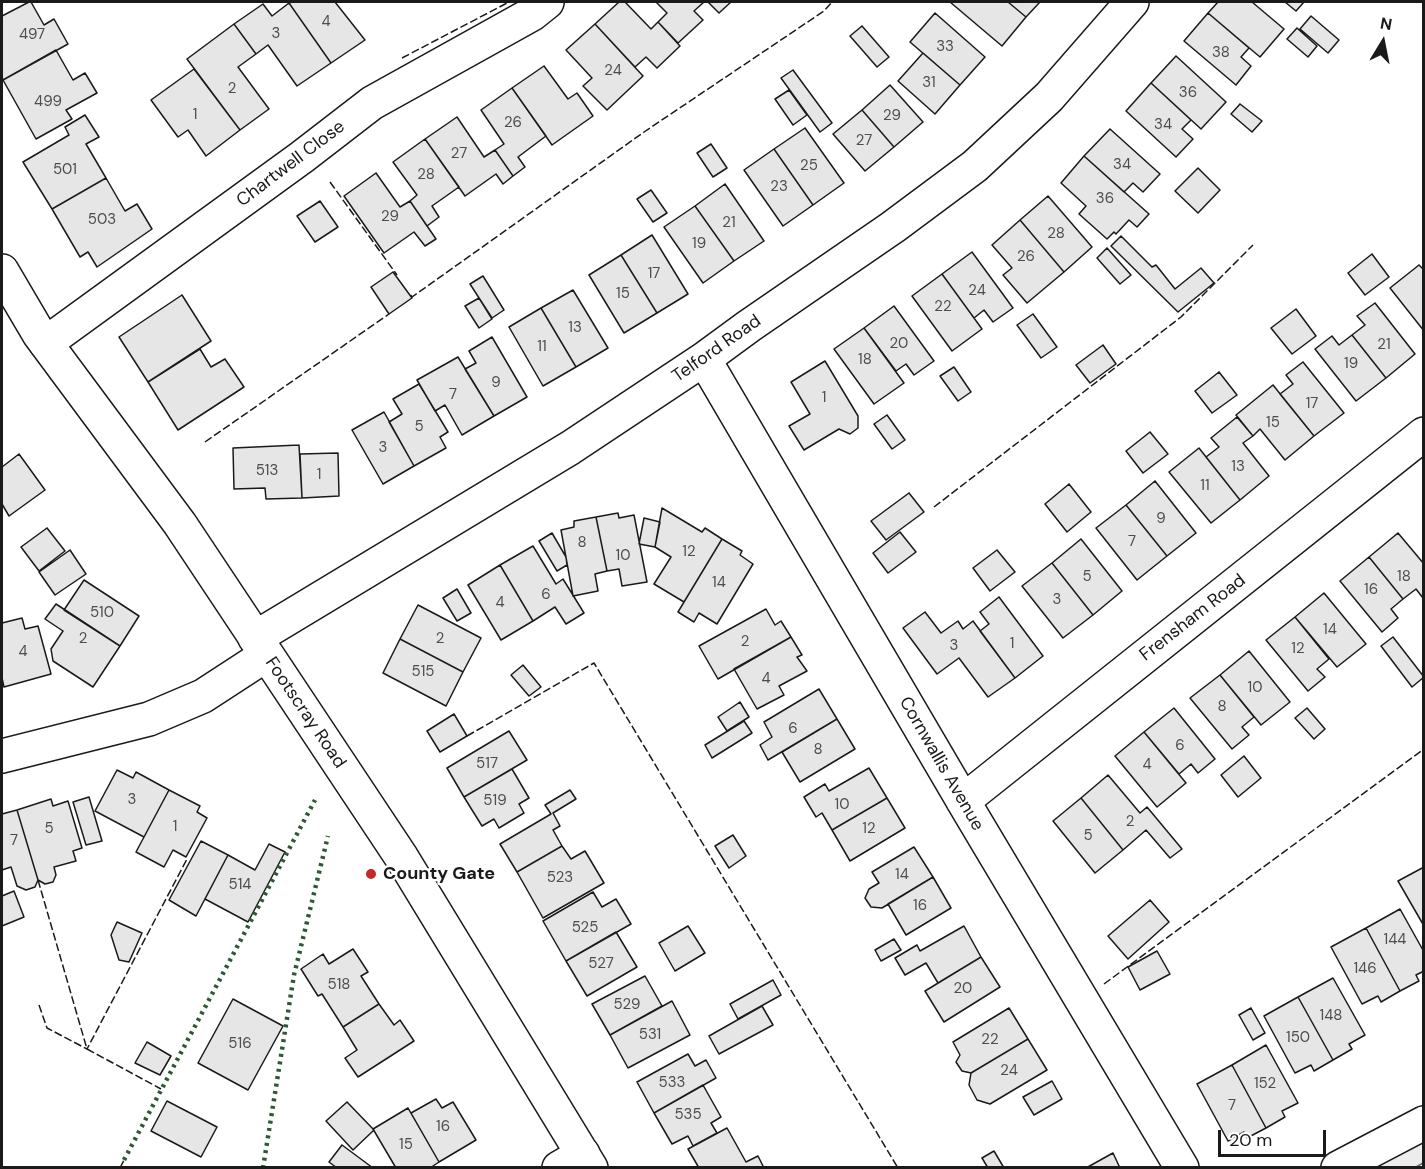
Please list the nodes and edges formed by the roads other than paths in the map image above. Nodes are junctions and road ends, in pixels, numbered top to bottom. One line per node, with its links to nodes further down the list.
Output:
1 (547, 2): 4 (street, Chartwell Close)
2 (1132, 2): 5 (street, Telford Road)
3 (2, 271): 4 (street, Footscray Road)
4 (46, 343): 7 (street, Footscray Road)
5 (704, 359): 7 (street, Telford Road); 9 (street, Cornwallis Avenue)
6 (1424, 434): 9 (street, Frensham Road)
7 (261, 647): 8 (street); 11 (street, Footscray Road)
8 (2, 756)
9 (963, 801): 12 (street, Cornwallis Avenue)
10 (1424, 1123): 13 (street)
11 (577, 1163)
12 (1182, 1167)
13 (1338, 1167)

